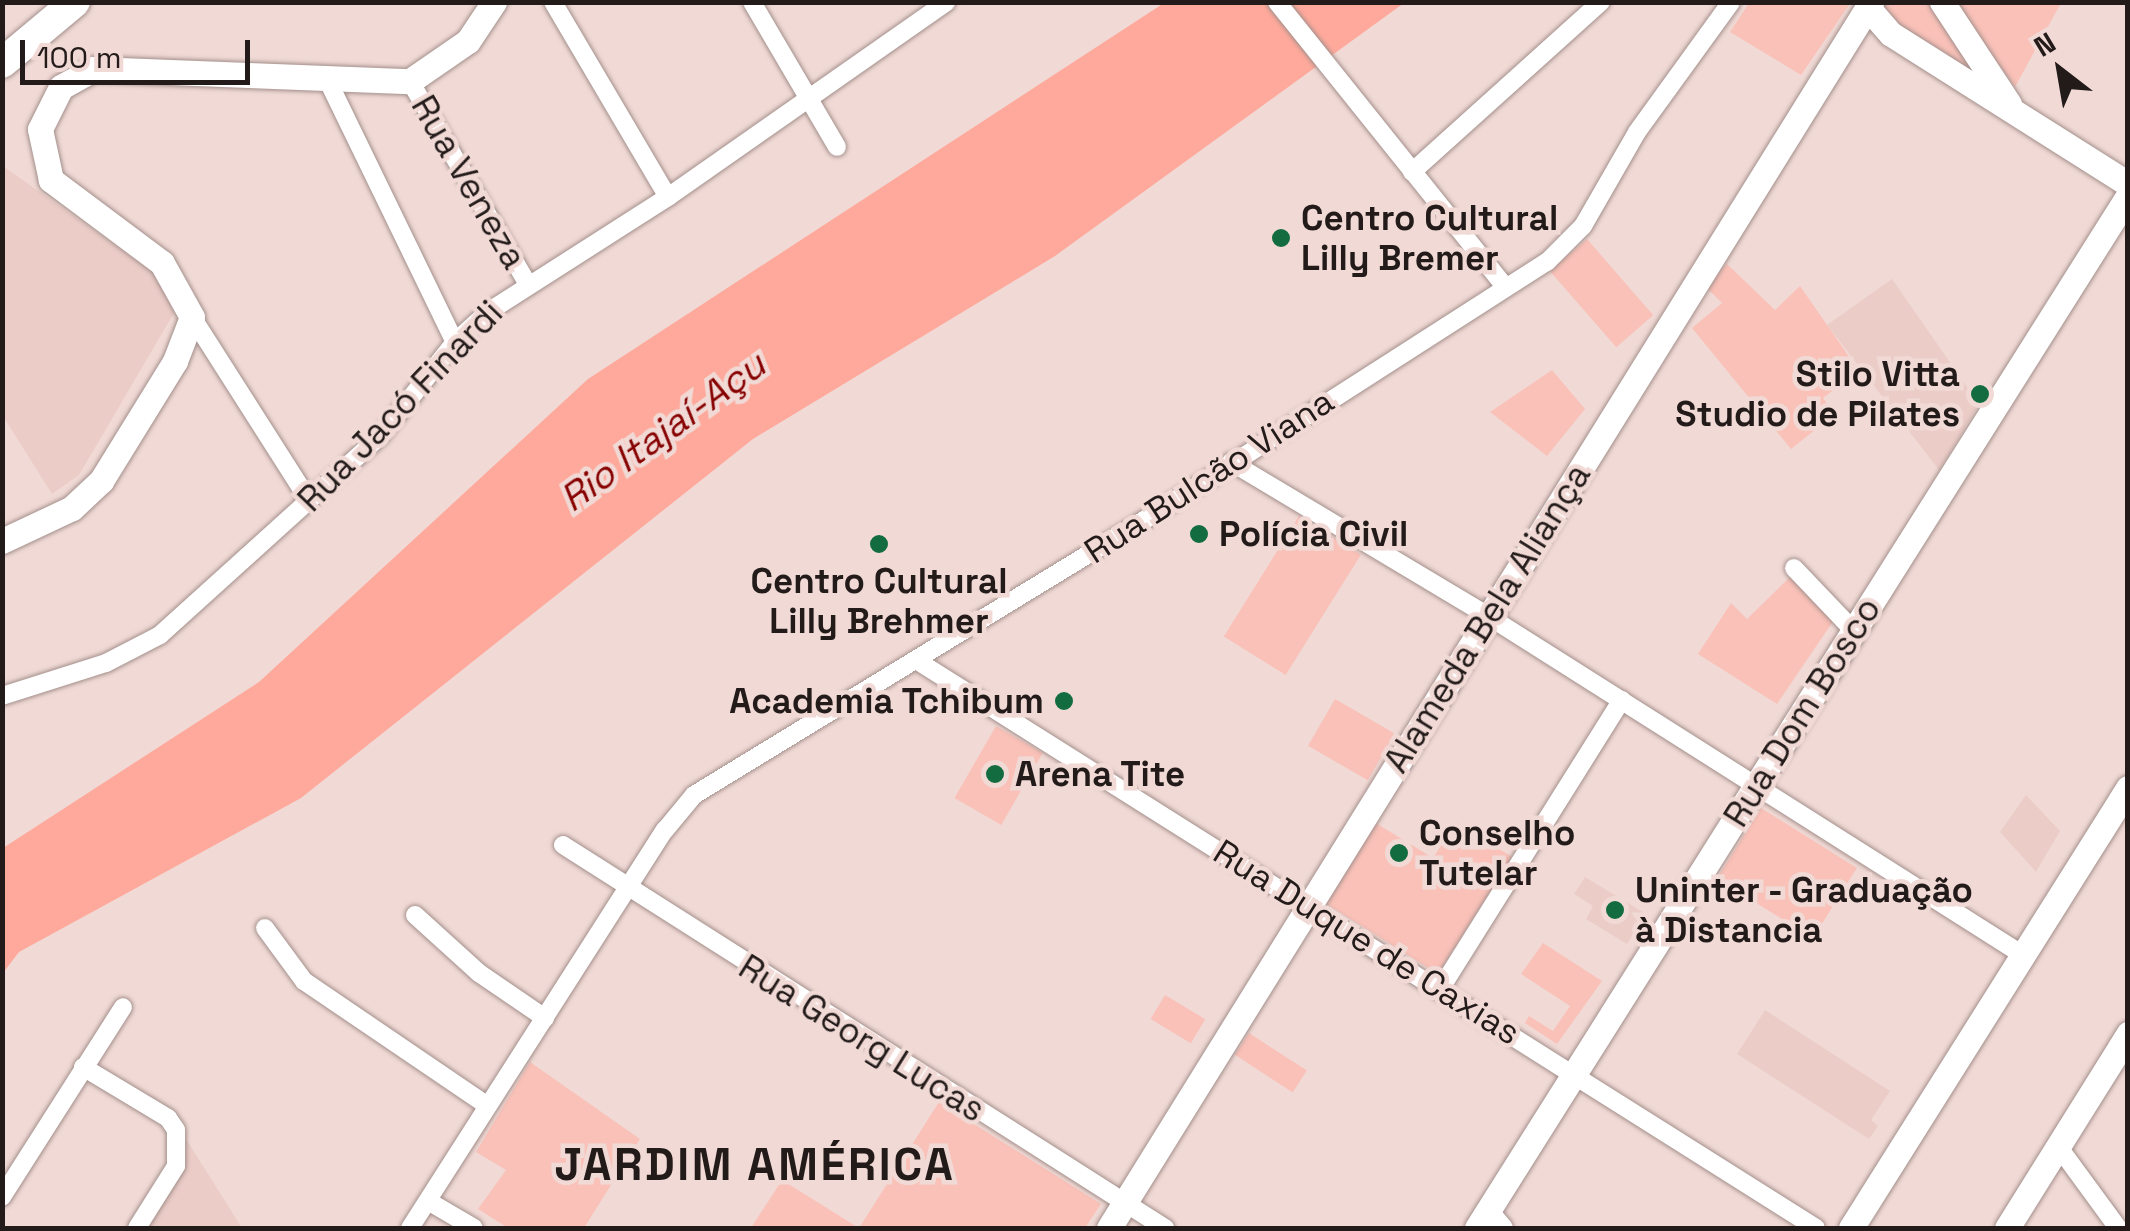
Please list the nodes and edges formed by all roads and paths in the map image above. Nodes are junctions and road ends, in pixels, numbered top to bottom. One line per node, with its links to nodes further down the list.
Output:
1 (76, 2): 13 (highway)
2 (494, 2): 14 (street)
3 (554, 2): 22 (street)
4 (752, 2): 16 (street)
5 (946, 2): 16 (street, Rua Jacó Finardi)
6 (1277, 2): 19 (street)
7 (1601, 2): 19 (street)
8 (1731, 2): 24 (street, Rua Bulcão Viana)
9 (1942, 2): 17 (street)
10 (1868, 5): 11 (street); 12 (street, Alameda Bela Aliança)
11 (1891, 34): 12 (street); 17 (street)
12 (1850, 39): 31 (street, Alameda Bela Aliança)
13 (2, 63)
14 (410, 80): 15 (street); 23 (street, Rua Veneza)
15 (328, 81): 25 (street); 26 (street)
16 (810, 101): 18 (street); 22 (street, Rua Jacó Finardi)
17 (2015, 112): 20 (street)
18 (837, 147)
19 (1412, 172): 24 (street)
20 (2128, 184)
21 (2128, 196): 32 (street, Rua Dom Bosco)
22 (668, 197): 23 (street, Rua Jacó Finardi)
23 (527, 283): 26 (street, Rua Jacó Finardi)
24 (1505, 287): 27 (street, Rua Bulcão Viana)
25 (192, 317): 28 (street); 29 (street)
26 (455, 342): 28 (street, Rua Jacó Finardi)
27 (1231, 462): 31 (street); 33 (street, Rua Bulcão Viana)
28 (308, 501): 34 (street, Rua Jacó Finardi)
29 (2, 541)
30 (1794, 568): 32 (street)
31 (1488, 616): 35 (street); 40 (street, Alameda Bela Aliança)
32 (1854, 631): 36 (street, Rua Dom Bosco)
33 (916, 660): 39 (street, Rua Bulcão Viana); 40 (street, Rua Duque de Caxias)
34 (2, 696)
35 (1622, 700): 36 (street); 44 (street)
36 (1755, 787): 43 (street); 49 (street, Rua Dom Bosco)
37 (2128, 788): 43 (street)
38 (562, 845): 39 (street, Rua Georg Lucas)
39 (627, 888): 46 (street, Rua Bulcão Viana); 54 (street, Rua Georg Lucas)
40 (1307, 904): 44 (street, Rua Duque de Caxias); 54 (street, Alameda Bela Aliança)
41 (415, 915): 46 (street)
42 (265, 928): 50 (street)
43 (2023, 955): 62 (street)
44 (1441, 988): 49 (street, Rua Duque de Caxias)
45 (123, 1007): 48 (street)
46 (544, 1018): 50 (street, Rua Bulcão Viana)
47 (2128, 1034): 51 (street)
48 (83, 1067): 52 (street); 56 (street)
49 (1575, 1073): 55 (street, Rua Dom Bosco); 61 (street, Rua Duque de Caxias)
50 (488, 1106): 53 (street, Rua Bulcão Viana)
51 (2058, 1146): 63 (street); 64 (street)
52 (2, 1197)
53 (428, 1200): 57 (street, Rua Bulcão Viana); 58 (street)
54 (1124, 1203): 59 (street, Alameda Bela Aliança); 60 (street, Rua Georg Lucas)
55 (1490, 1222)
56 (136, 1228)
57 (410, 1228)
58 (474, 1228)
59 (1109, 1228)
60 (1165, 1228)
61 (1816, 1228)
62 (1851, 1228)
63 (2008, 1228)
64 (2118, 1228)

